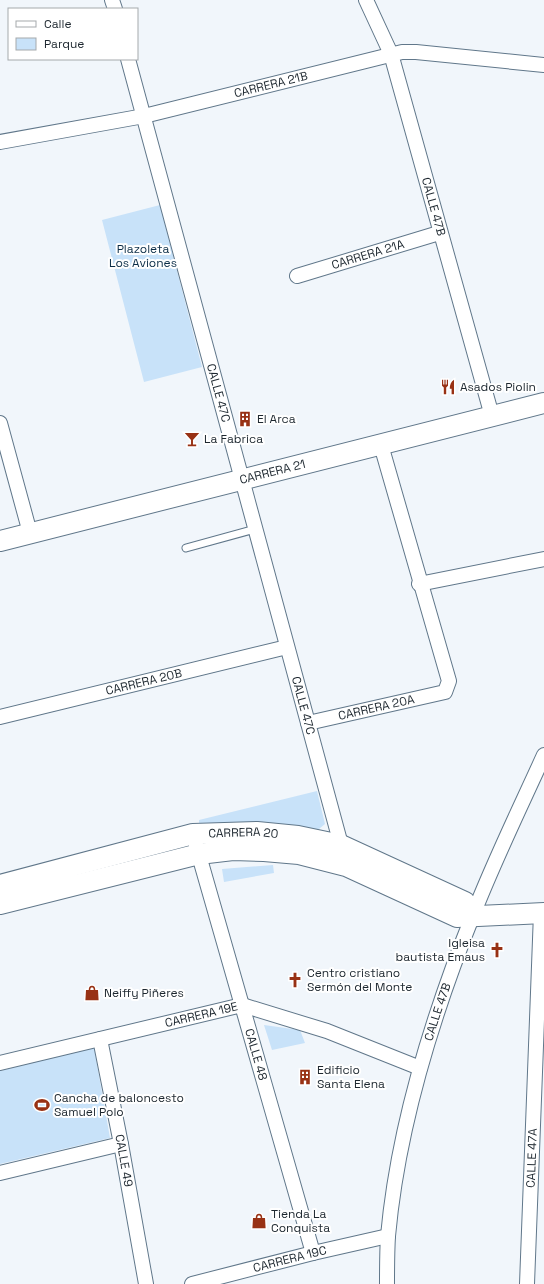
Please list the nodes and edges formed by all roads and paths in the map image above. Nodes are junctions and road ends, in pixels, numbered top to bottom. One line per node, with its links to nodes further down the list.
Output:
1 (366, 0): 2 (street, CALLE 47B)
2 (390, 54): 4 (street, CARRERA 21B); 5 (street, CARRERA 21B); 7 (street, CALLE 47B)
3 (128, 60): 5 (street, CALLE 47C)
4 (544, 65)
5 (144, 116): 6 (street, CARRERA 21B); 13 (street, CALLE 47C)
6 (0, 142)
7 (439, 233): 8 (street, CARRERA 21A); 10 (street, CALLE 47B)
8 (297, 276)
9 (544, 403): 10 (street, CARRERA 21)
10 (492, 416): 12 (street, CARRERA 21)
11 (0, 423): 15 (street)
12 (381, 445): 13 (street, CARRERA 21); 19 (street)
13 (242, 479): 14 (street, CALLE 47C); 15 (street, CARRERA 21)
14 (255, 529): 17 (lane); 20 (street, CALLE 47C)
15 (30, 533): 16 (street, CARRERA 21)
16 (0, 540)
17 (186, 548)
18 (544, 559): 19 (street)
19 (419, 584): 22 (street, CARRERA 20A)
20 (287, 647): 21 (street, CARRERA 20B); 22 (street, CALLE 47C)
21 (0, 717)
22 (308, 723): 25 (street, CALLE 47C)
23 (544, 755): 31 (street, CALLE 47B)
24 (193, 834): 25 (street, CARRERA 20); 26 (street, CALLE 48); 28 (street, CARRERA 20)
25 (341, 845): 27 (street, CALLE 47C); 31 (street, CARRERA 20)
26 (199, 854): 27 (street, CARRERA 20); 29 (street, CARRERA 20); 32 (street, CALLE 48)
27 (346, 866): 31 (street, CARRERA 20)
28 (0, 885)
29 (0, 904)
30 (542, 913): 31 (street, CARRERA 20); 43 (street, CALLE 47A)
31 (473, 915): 35 (street, CALLE 47B)
32 (242, 1006): 33 (street, CARRERA 19E); 35 (street, CARRERA 19E); 39 (street, CALLE 48)
33 (100, 1039): 34 (street, CARRERA 19E); 36 (street, CALLE 49)
34 (0, 1062)
35 (420, 1068): 38 (street, CALLE 47B)
36 (121, 1144): 37 (street); 40 (street, CALLE 49)
37 (0, 1173)
38 (388, 1236): 39 (street, CARRERA 19C); 42 (street, CALLE 47B)
39 (313, 1252): 41 (street, CARRERA 19C)
40 (146, 1284)
41 (192, 1284)
42 (387, 1284)
43 (527, 1284)

